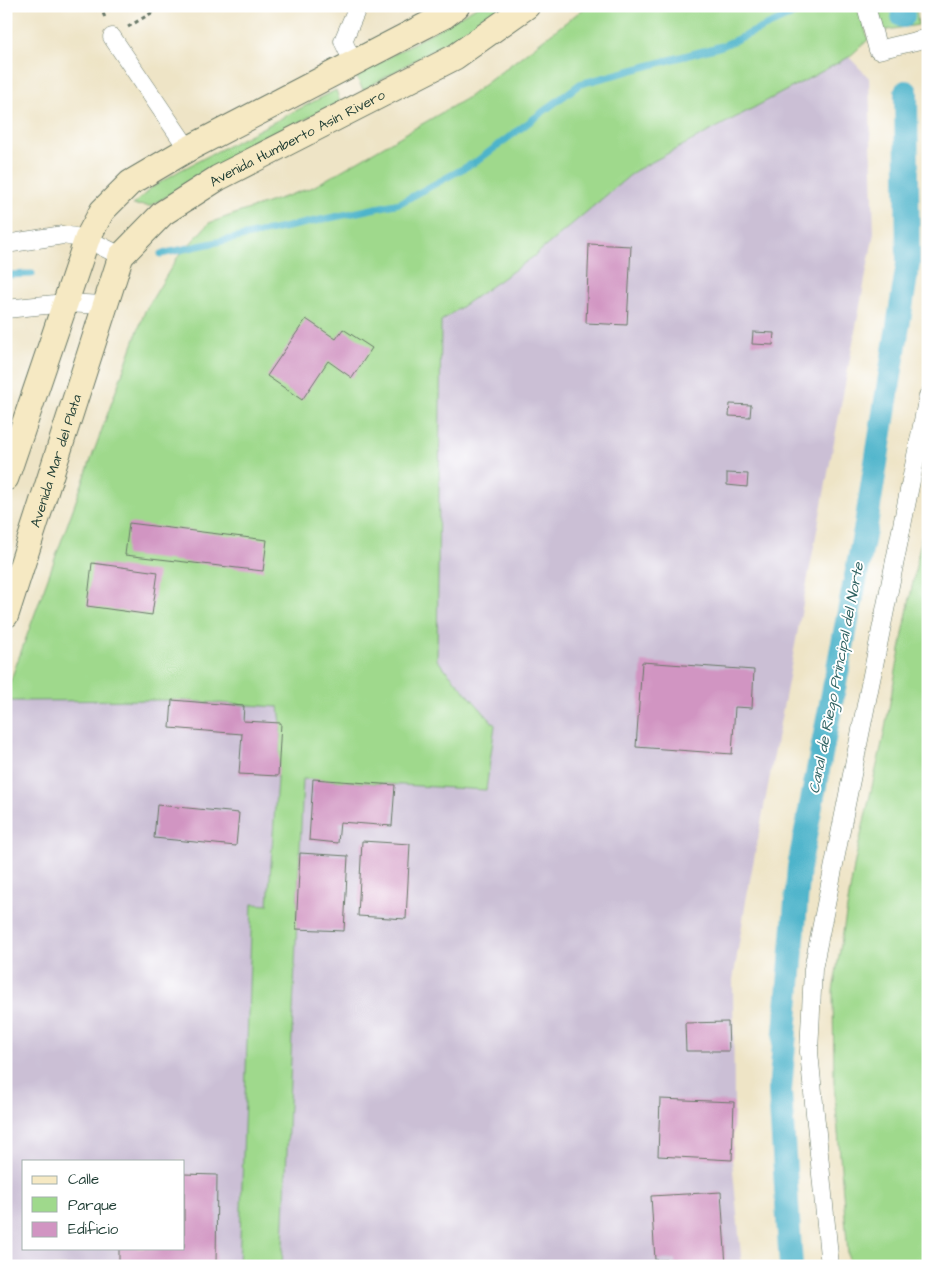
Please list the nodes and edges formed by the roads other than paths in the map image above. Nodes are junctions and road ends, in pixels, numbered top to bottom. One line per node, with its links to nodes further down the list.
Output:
1 (358, 6): 7 (street)
2 (457, 6): 7 (street)
3 (527, 6): 8 (street, Avenida Humberto Asín Rivero)
4 (866, 6): 6 (street)
5 (112, 36): 9 (street)
6 (928, 38)
7 (345, 68): 8 (street); 9 (street)
8 (356, 106): 12 (street, Avenida Humberto Asín Rivero)
9 (188, 149): 10 (street)
10 (87, 239): 11 (street); 12 (street); 13 (street)
11 (6, 244)
12 (121, 256): 14 (street, Avenida Humberto Asín Rivero)
13 (65, 303): 14 (street); 15 (street); 17 (street)
14 (104, 305): 18 (street, Avenida Mar del Plata)
15 (6, 309)
16 (928, 396): 19 (street)
17 (6, 478)
18 (6, 615)
19 (830, 1266)

